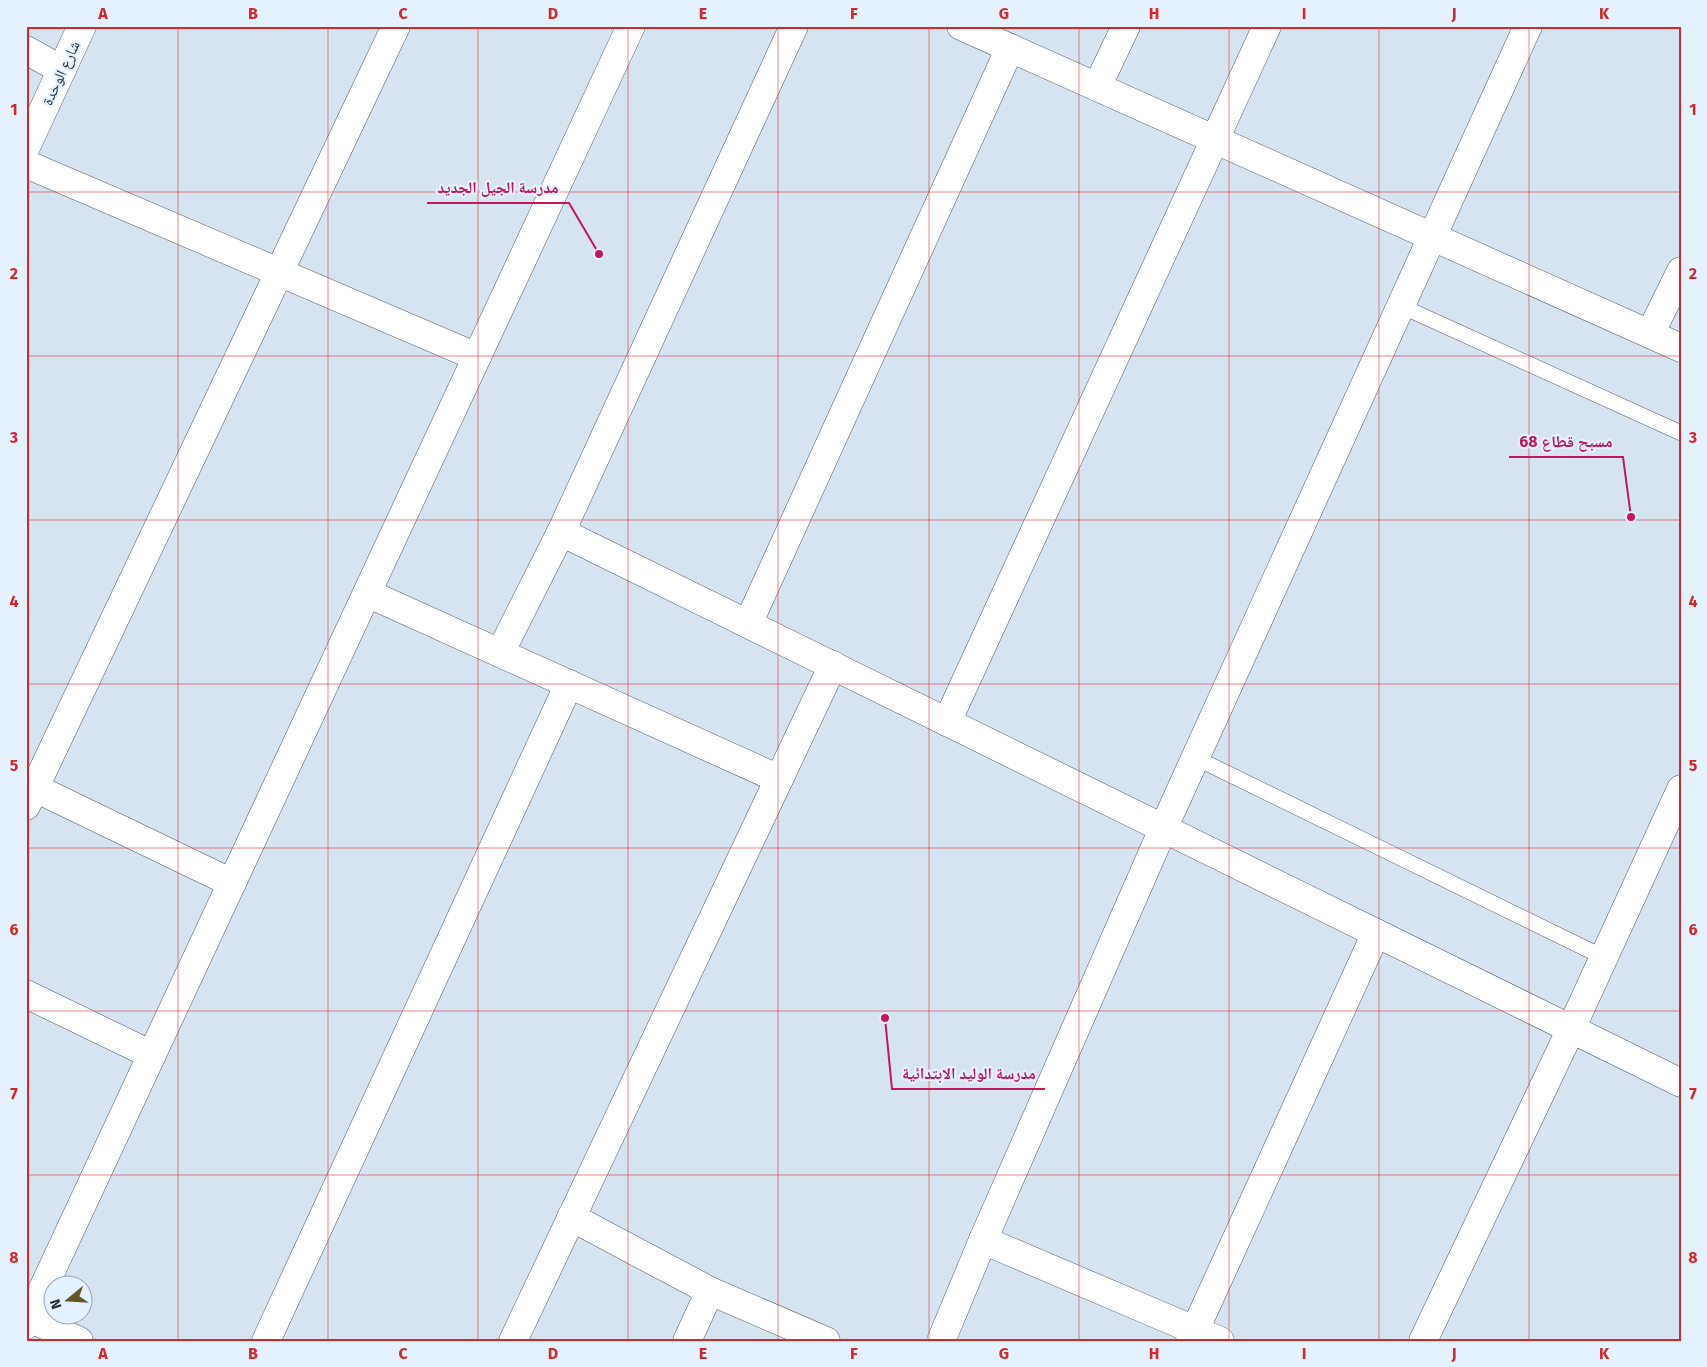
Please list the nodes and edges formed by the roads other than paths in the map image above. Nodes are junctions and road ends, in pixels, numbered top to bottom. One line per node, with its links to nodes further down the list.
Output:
1 (82, 26): 11 (street, شارع الوحدة)
2 (396, 26): 18 (street)
3 (631, 26): 22 (street)
4 (794, 26): 24 (street)
5 (960, 26): 9 (street)
6 (1126, 26): 12 (street)
7 (1267, 26): 13 (street)
8 (1528, 26): 16 (street)
9 (1010, 48): 12 (street); 26 (street)
10 (26, 50): 11 (street)
11 (62, 70): 14 (street, شارع الوحدة)
12 (1097, 87): 13 (street)
13 (1215, 140): 16 (street); 30 (street)
14 (26, 147)
15 (26, 164): 18 (street)
16 (1432, 237): 19 (street); 20 (street)
17 (1681, 271): 20 (street)
18 (279, 273): 22 (street); 34 (street)
19 (1401, 306): 23 (lane); 31 (street)
20 (1650, 334): 21 (street)
21 (1681, 348)
22 (477, 357): 25 (street)
23 (1681, 433)
24 (561, 532): 26 (street); 27 (street)
25 (367, 593): 27 (street); 36 (street)
26 (748, 624): 28 (street)
27 (500, 653): 29 (street)
28 (833, 666): 30 (street); 32 (street)
29 (569, 684): 32 (street); 49 (street)
30 (947, 722): 35 (street)
31 (1196, 758): 35 (street); 38 (lane)
32 (779, 779): 43 (street)
33 (1681, 789): 38 (street)
34 (30, 797): 36 (street)
35 (1164, 828): 37 (street); 44 (street)
36 (232, 883): 41 (street)
37 (1376, 933): 40 (street); 47 (street)
38 (1603, 957): 40 (street)
39 (26, 994): 41 (street)
40 (1571, 1028): 42 (street); 55 (street)
41 (152, 1055): 46 (street)
42 (1681, 1083)
43 (571, 1217): 45 (street); 50 (street)
44 (983, 1240): 47 (street); 53 (street)
45 (710, 1290): 51 (street); 52 (street)
46 (28, 1321): 48 (street)
47 (1192, 1335): 54 (street)
48 (79, 1341)
49 (266, 1341)
50 (512, 1341)
51 (687, 1341)
52 (826, 1341)
53 (941, 1341)
54 (1220, 1341)
55 (1423, 1341)

